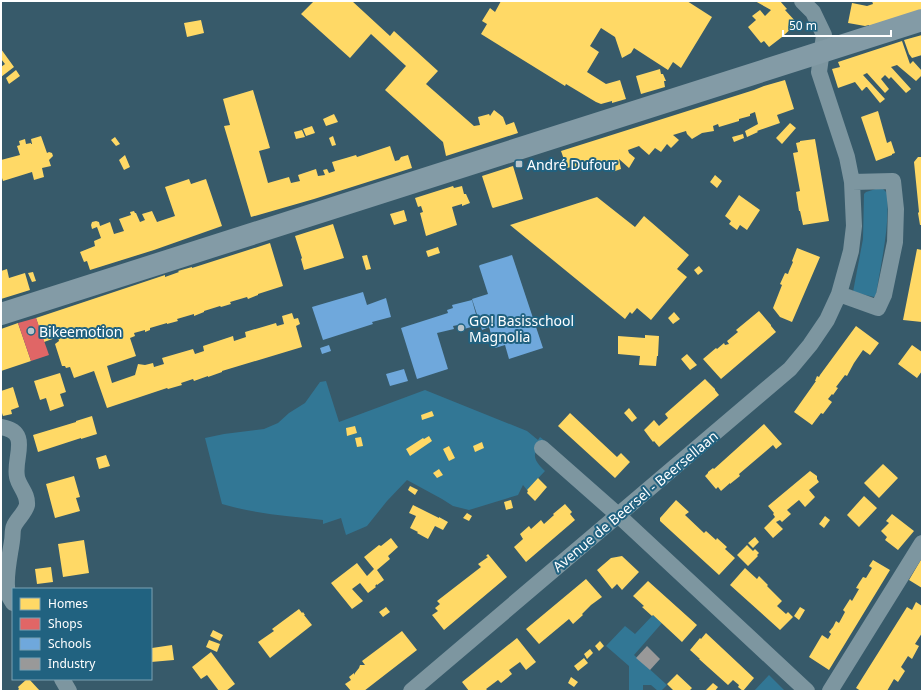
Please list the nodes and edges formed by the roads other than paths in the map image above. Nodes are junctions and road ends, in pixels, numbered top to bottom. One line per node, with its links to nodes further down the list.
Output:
1 (802, 1): 3 (street, Avenue de Beersel - Beersellaan)
2 (922, 20): 3 (main road)
3 (821, 52): 4 (street, Avenue de Beersel - Beersellaan); 6 (main road)
4 (852, 182): 5 (street, Avenue de Beersel - Beersellaan); 5 (street)
5 (838, 294): 9 (street, Avenue de Beersel - Beersellaan)
6 (1, 314)
7 (1, 427): 11 (street)
8 (542, 448): 9 (street)
9 (618, 515): 14 (street, Avenue de Beersel - Beersellaan); 15 (street)
10 (922, 543): 16 (street)
11 (12, 601)
12 (63, 680): 13 (street)
13 (69, 691)
14 (411, 691)
15 (807, 691)
16 (830, 691)

